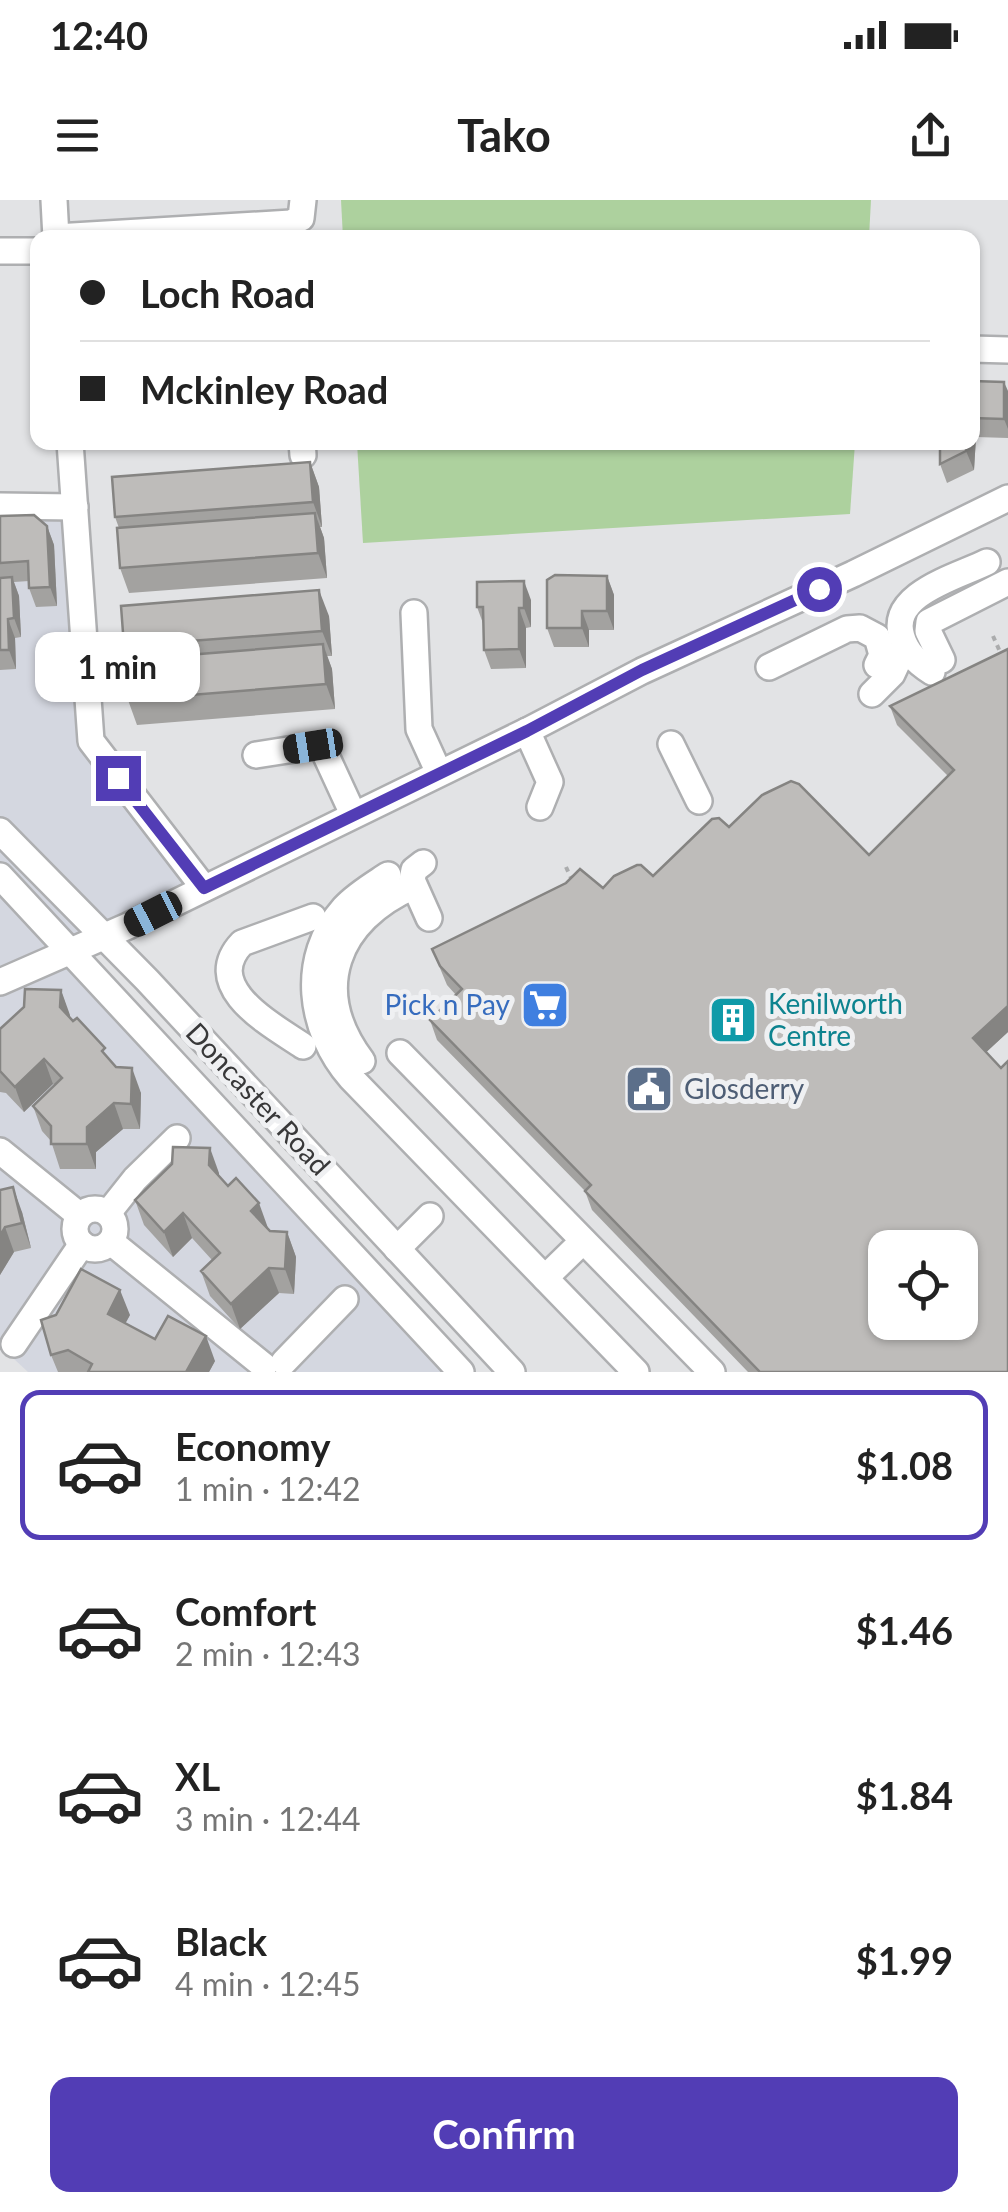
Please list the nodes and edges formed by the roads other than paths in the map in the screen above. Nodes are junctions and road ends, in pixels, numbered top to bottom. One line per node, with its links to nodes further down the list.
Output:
1 (54, 200): 3 (street)
2 (302, 200): 4 (street)
3 (56, 230)
4 (174, 230)
5 (0, 251): 6 (street)
6 (30, 251)
7 (980, 349): 8 (street)
8 (1008, 350)
9 (71, 450): 12 (street)
10 (1008, 498): 20 (street)
11 (0, 506): 12 (street)
12 (76, 507): 30 (street)
13 (987, 562): 16 (street)
14 (1008, 582): 16 (street)
15 (414, 613): 23 (street)
16 (905, 646): 19 (street)
17 (877, 665): 18 (street)
18 (769, 667)
19 (872, 694)
20 (527, 731): 23 (street); 25 (street)
21 (672, 744): 24 (street)
22 (256, 755): 26 (street)
23 (439, 773): 26 (street)
24 (699, 801)
25 (540, 808)
26 (353, 814): 30 (street)
27 (0, 831): 33 (street, Doncaster Road)
28 (388, 875): 48 (street)
29 (0, 876): 34 (street, Doncaster Road)
30 (204, 888): 33 (street)
31 (313, 917): 36 (street)
32 (429, 918): 38 (street)
33 (103, 936): 34 (street); 47 (street, Doncaster Road)
34 (69, 950): 35 (street); 52 (street, Doncaster Road)
35 (0, 982)
36 (303, 1046)
37 (400, 1052): 44 (street)
38 (362, 1061)
39 (177, 1138): 41 (street)
40 (0, 1151): 42 (street)
41 (108, 1213): 42 (street); 45 (street)
42 (79, 1215): 46 (street)
43 (430, 1216): 47 (street)
44 (583, 1241): 48 (street); 55 (street)
45 (110, 1242): 46 (street); 51 (street)
46 (82, 1244): 50 (street)
47 (397, 1249): 53 (street, Doncaster Road)
48 (545, 1278): 54 (street)
49 (345, 1299): 51 (street)
50 (14, 1344)
51 (275, 1368)
52 (461, 1372)
53 (512, 1372)
54 (636, 1372)
55 (712, 1372)

